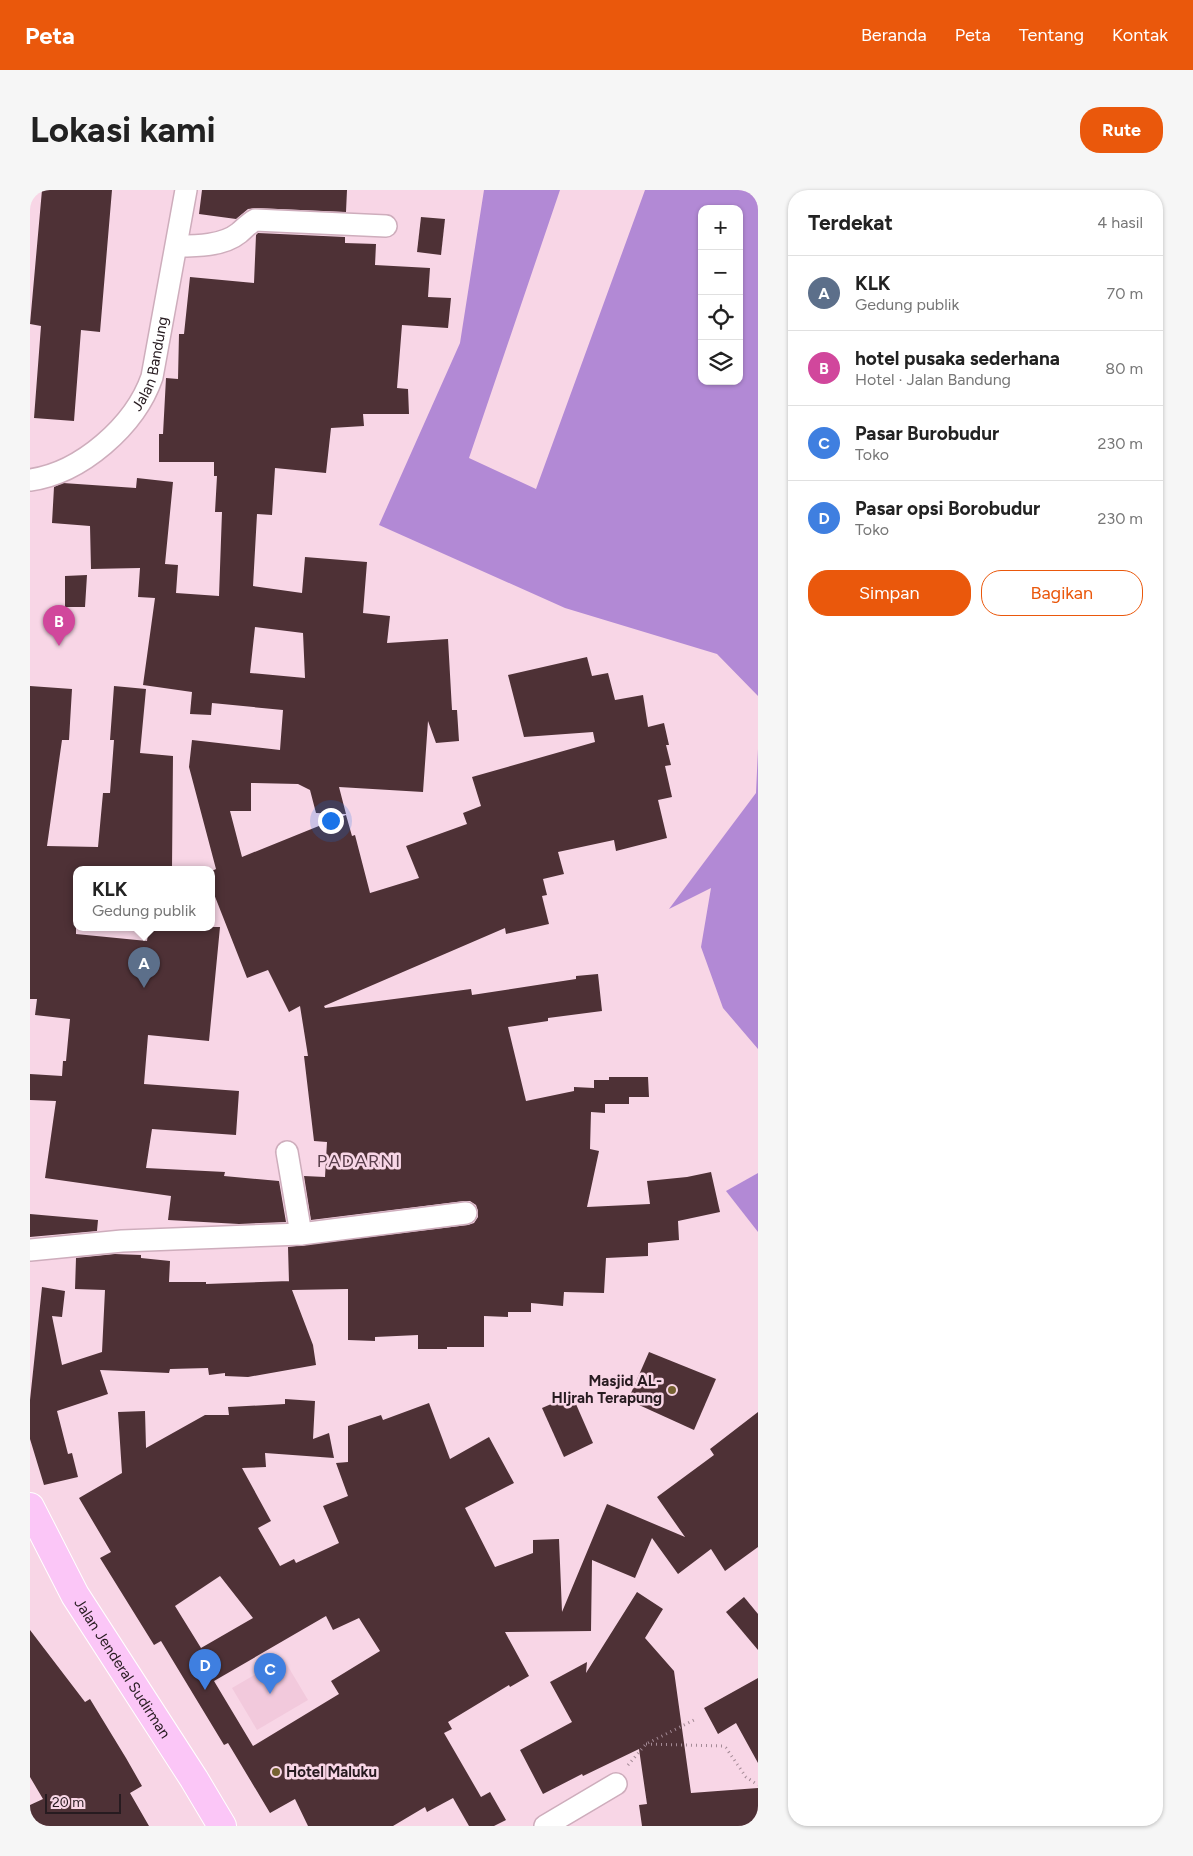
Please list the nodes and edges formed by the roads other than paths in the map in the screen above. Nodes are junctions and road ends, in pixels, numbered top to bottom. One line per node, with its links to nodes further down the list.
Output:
1 (186, 190): 3 (street, Jalan Bandung)
2 (386, 226): 3 (street)
3 (177, 246): 4 (street, Jalan Bandung)
4 (30, 480)
5 (287, 1152): 7 (street)
6 (466, 1213): 7 (street)
7 (301, 1234): 8 (street)
8 (30, 1250)
9 (30, 1507): 11 (highway, Jalan Jenderal Sudirman)
10 (616, 1784): 12 (street)
11 (219, 1825)
12 (546, 1826)

